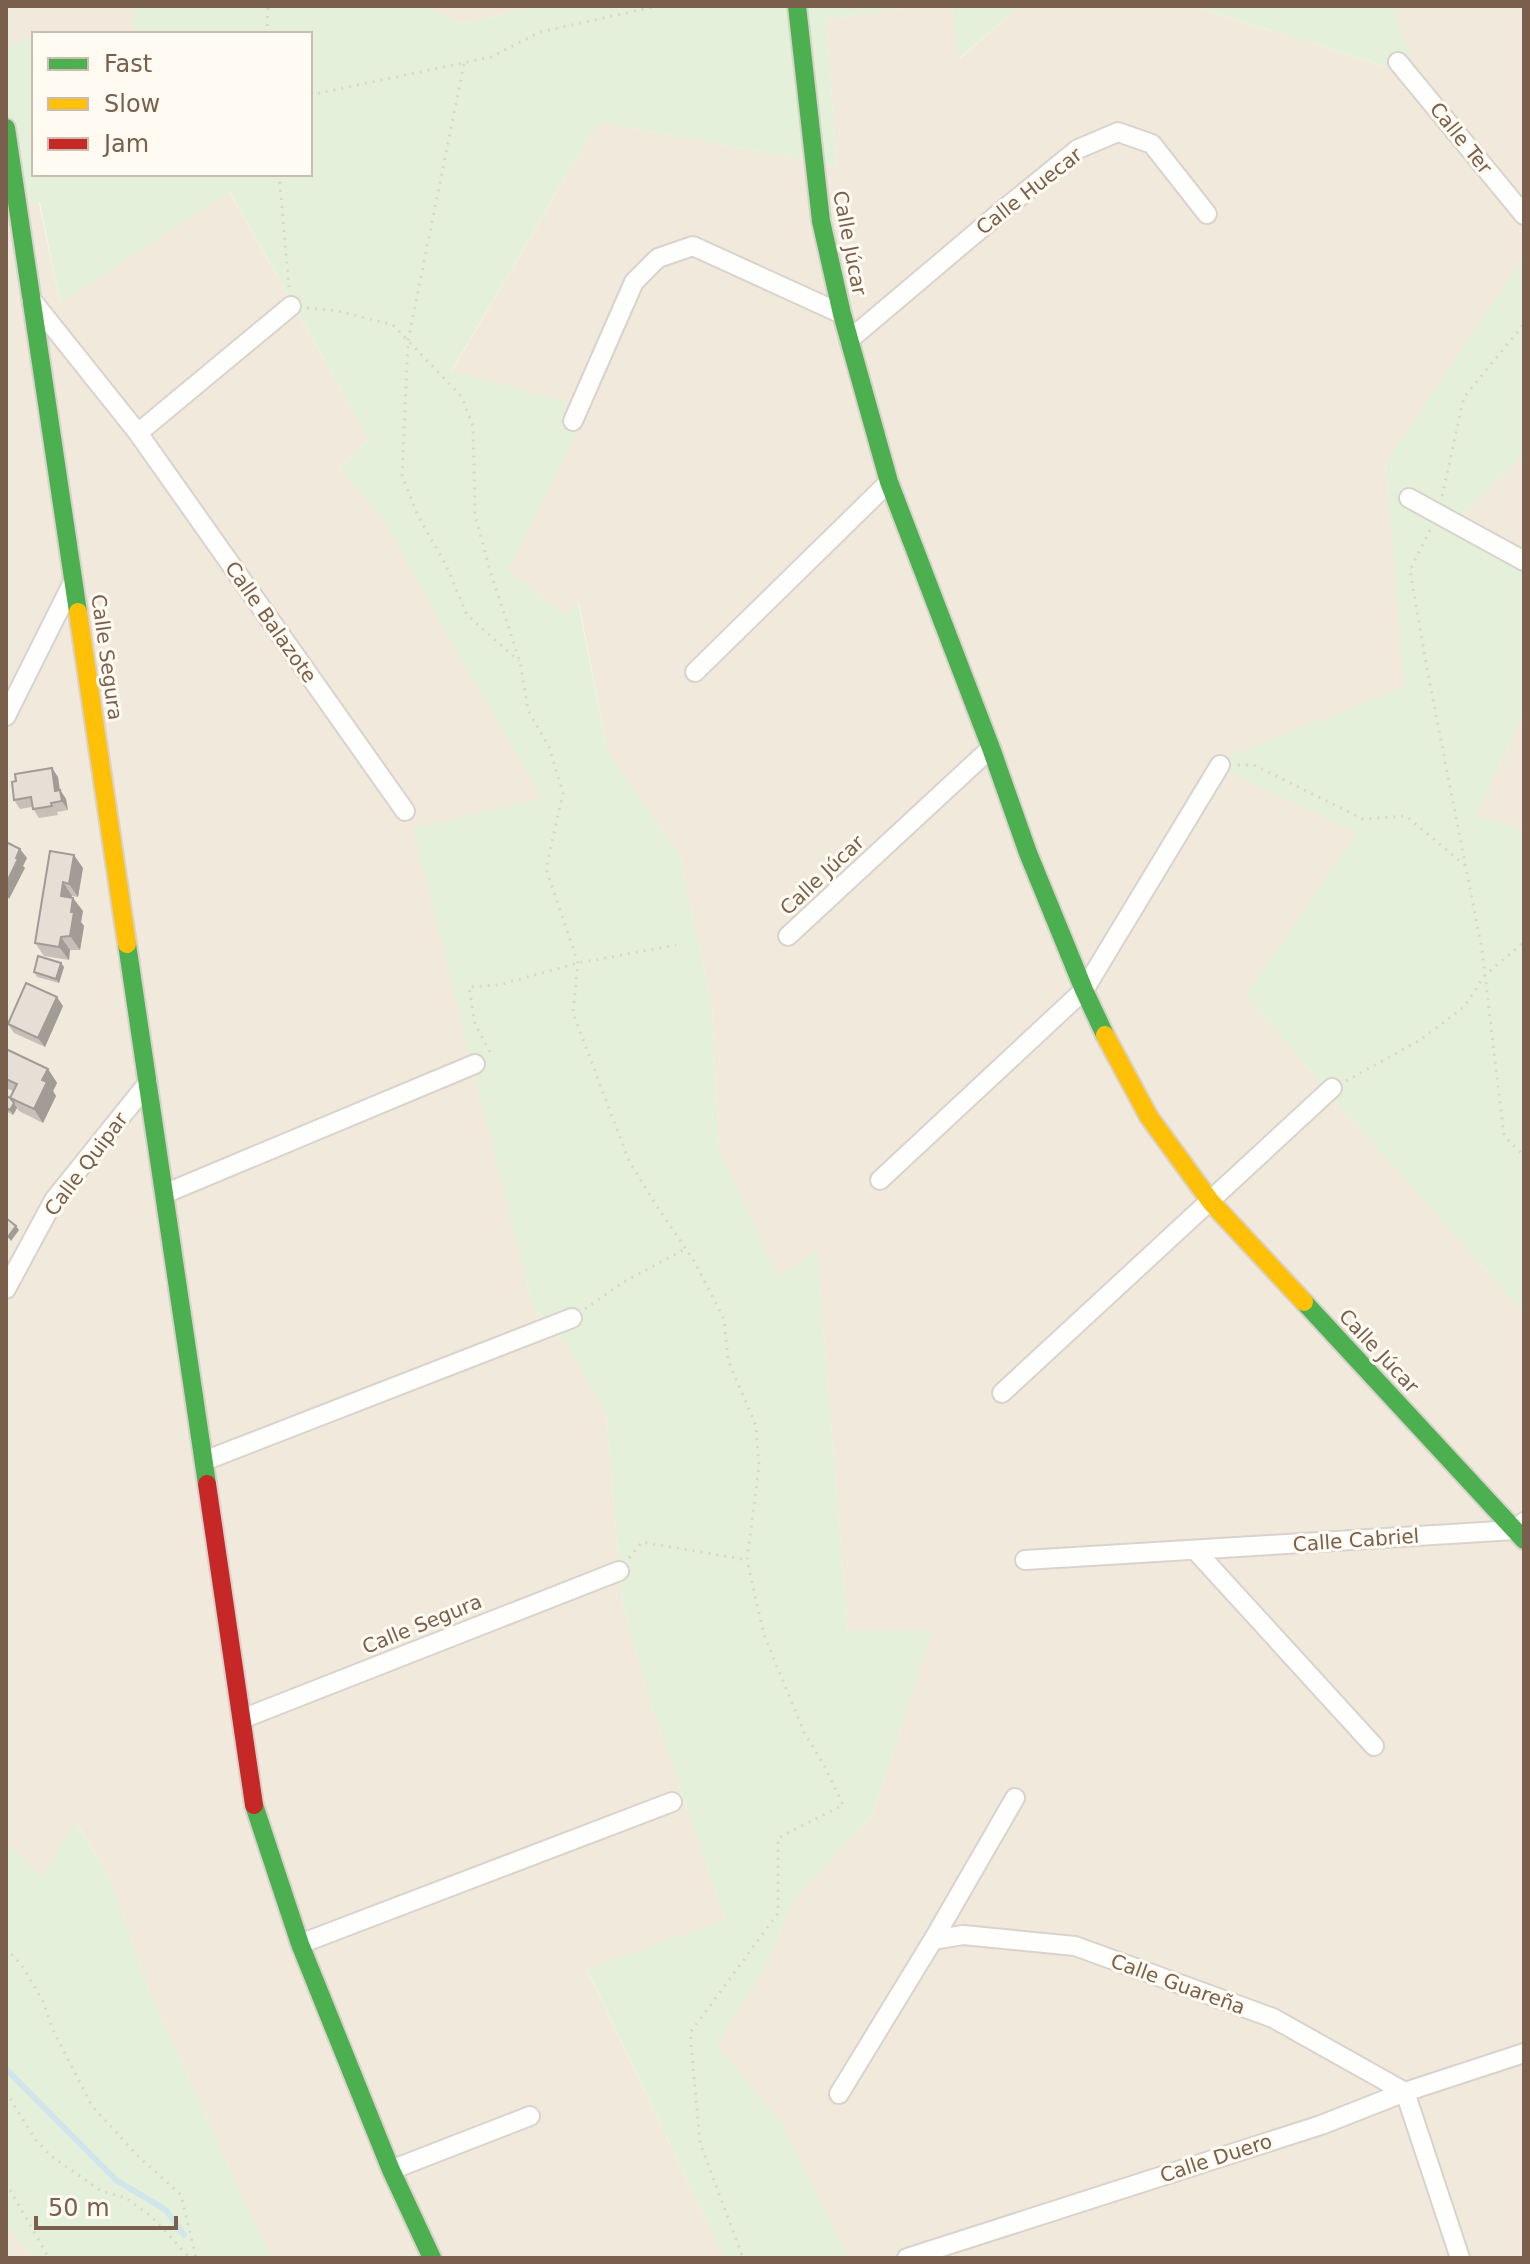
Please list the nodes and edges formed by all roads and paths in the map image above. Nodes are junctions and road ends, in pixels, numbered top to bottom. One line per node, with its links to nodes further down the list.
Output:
1 (268, 6): 4 (path)
2 (658, 6): 6 (path)
3 (797, 6): 14 (street, Calle Júcar)
4 (267, 32)
5 (1398, 62): 11 (street, Calle Ter)
6 (464, 64): 7 (path); 17 (path)
7 (312, 95)
8 (6, 128): 12 (street, Calle Segura)
9 (279, 176): 13 (path)
10 (1207, 214): 16 (street, Calle Huecar)
11 (1524, 215)
12 (31, 299): 19 (street, Calle Balazote); 24 (street, Calle Segura)
13 (291, 306): 17 (path); 19 (street)
14 (842, 314): 16 (street, Calle Júcar); 18 (street)
15 (1524, 324): 22 (path)
16 (849, 340): 20 (street, Calle Júcar)
17 (408, 341): 25 (path); 25 (path)
18 (573, 421)
19 (138, 433): 30 (street, Calle Balazote)
20 (889, 482): 26 (street); 28 (street, Calle Júcar)
21 (1409, 498): 22 (street)
22 (1438, 513): 23 (street); 31 (path)
23 (1524, 561)
24 (73, 582): 27 (street); 39 (street, Calle Segura)
25 (520, 662): 35 (path)
26 (695, 672)
27 (6, 716)
28 (991, 748): 32 (street, Calle Júcar); 37 (street, Calle Júcar)
29 (1220, 765): 31 (path); 37 (street)
30 (405, 811)
31 (1467, 867): 36 (path)
32 (788, 936)
33 (1524, 942): 36 (path)
34 (676, 945): 35 (path)
35 (578, 963): 38 (path); 45 (path)
36 (1485, 975): 40 (path); 41 (path)
37 (1084, 990): 42 (street); 44 (street, Calle Júcar)
38 (475, 1064): 43 (street)
39 (148, 1083): 43 (street, Calle Segura); 46 (street, Calle Quipar)
40 (1332, 1088): 44 (street)
41 (1524, 1156)
42 (880, 1180)
43 (164, 1194): 49 (street, Calle Segura)
44 (1211, 1202): 48 (street); 50 (street, Calle Júcar)
45 (685, 1248): 47 (path); 52 (path)
46 (6, 1289)
47 (572, 1318): 49 (street)
48 (1002, 1393)
49 (204, 1461): 55 (street, Calle Segura)
50 (1521, 1531): 51 (street, Calle Cabriel)
51 (1196, 1551): 53 (street, Calle Cabriel); 56 (street)
52 (747, 1560): 54 (path); 73 (path)
53 (1025, 1560)
54 (619, 1571): 55 (street, Calle Segura)
55 (242, 1719): 60 (street, Calle Segura)
56 (1374, 1746)
57 (1015, 1798): 59 (street)
58 (672, 1802): 60 (street)
59 (933, 1940): 64 (street, Calle Guareña); 65 (street)
60 (300, 1944): 67 (street, Calle Segura)
61 (6, 1948): 71 (path)
62 (1524, 2053): 64 (street, Calle Duero)
63 (6, 2092): 70 (path)
64 (1405, 2092): 74 (street, Calle Duero); 75 (street)
65 (839, 2094)
66 (530, 2116): 67 (street)
67 (391, 2170): 72 (street, Calle Segura)
68 (6, 2183): 69 (path)
69 (49, 2258)
70 (190, 2258)
71 (196, 2258)
72 (432, 2258)
73 (743, 2258)
74 (907, 2258)
75 (1460, 2258)

